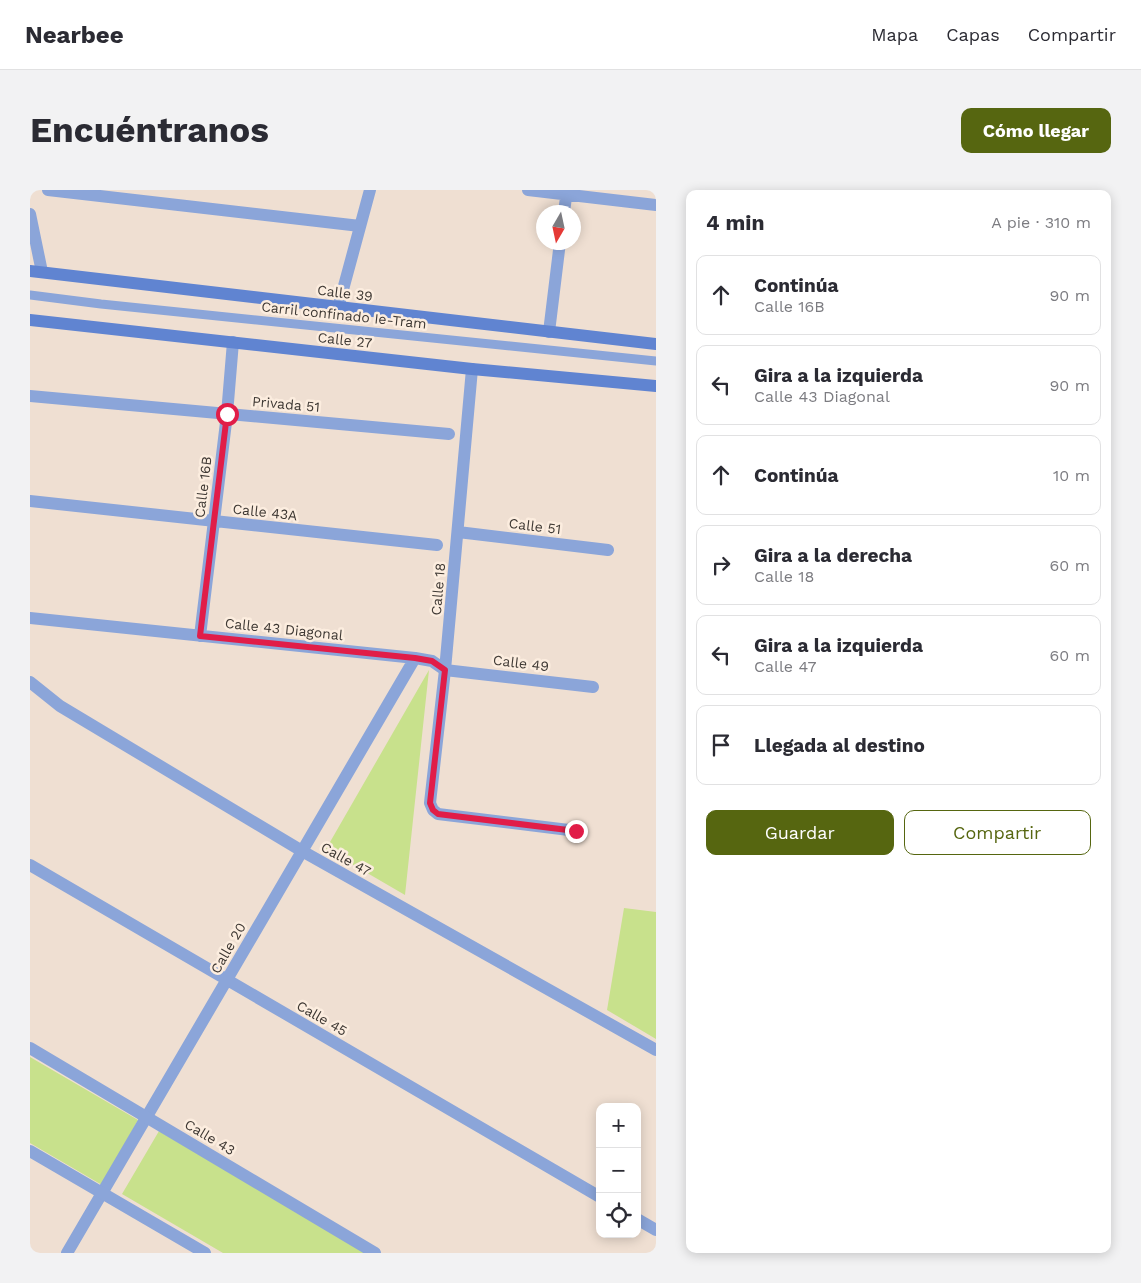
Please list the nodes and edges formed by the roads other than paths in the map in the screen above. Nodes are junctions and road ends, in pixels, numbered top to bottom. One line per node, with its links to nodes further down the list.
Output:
1 (48, 190): 8 (street)
2 (370, 190): 8 (street)
3 (528, 190): 4 (street)
4 (567, 192): 5 (street); 6 (street)
5 (565, 205)
6 (656, 205)
7 (30, 214): 10 (street)
8 (360, 226): 12 (street)
9 (559, 250): 14 (street)
10 (36, 272): 12 (main road, Calle 39)
11 (30, 295): 17 (lane, Carril confinado Ie-Tram)
12 (338, 308): 14 (main road, Calle 39)
13 (30, 320): 15 (main road, Calle 27)
14 (549, 332): 16 (main road, Calle 39)
15 (233, 342): 18 (main road, Calle 27); 21 (street, Calle 16B)
16 (656, 344)
17 (656, 361)
18 (472, 369): 19 (main road, Calle 27); 25 (street, Calle 18)
19 (656, 386)
20 (30, 396): 21 (street, Privada 51)
21 (227, 414): 22 (street, Privada 51); 24 (street, Calle 16B)
22 (449, 434)
23 (30, 501): 24 (street, Calle 43A)
24 (213, 521): 26 (street, Calle 43A); 29 (street, Calle 16B)
25 (458, 532): 27 (street, Calle 51); 31 (street, Calle 18)
26 (437, 545)
27 (608, 550)
28 (30, 618): 29 (street, Calle 43 Diagonal)
29 (200, 636): 30 (street, Calle 43 Diagonal)
30 (415, 658): 31 (street, Calle 43 Diagonal); 35 (street, Calle 20)
31 (445, 670): 33 (street, Calle 49); 34 (street, Calle 18)
32 (30, 682): 35 (street, Calle 47)
33 (593, 687)
34 (576, 831)
35 (302, 851): 37 (street, Calle 20); 39 (street, Calle 47)
36 (30, 865): 37 (street, Calle 45)
37 (227, 980): 40 (street, Calle 20); 43 (street, Calle 45)
38 (30, 1048): 40 (street, Calle 43)
39 (656, 1050)
40 (147, 1117): 42 (street, Calle 20); 48 (street, Calle 43)
41 (30, 1151): 42 (street)
42 (102, 1193): 46 (street, Calle 20); 47 (street)
43 (596, 1195)
44 (641, 1221): 45 (street)
45 (656, 1230)
46 (67, 1253)
47 (205, 1253)
48 (375, 1253)

